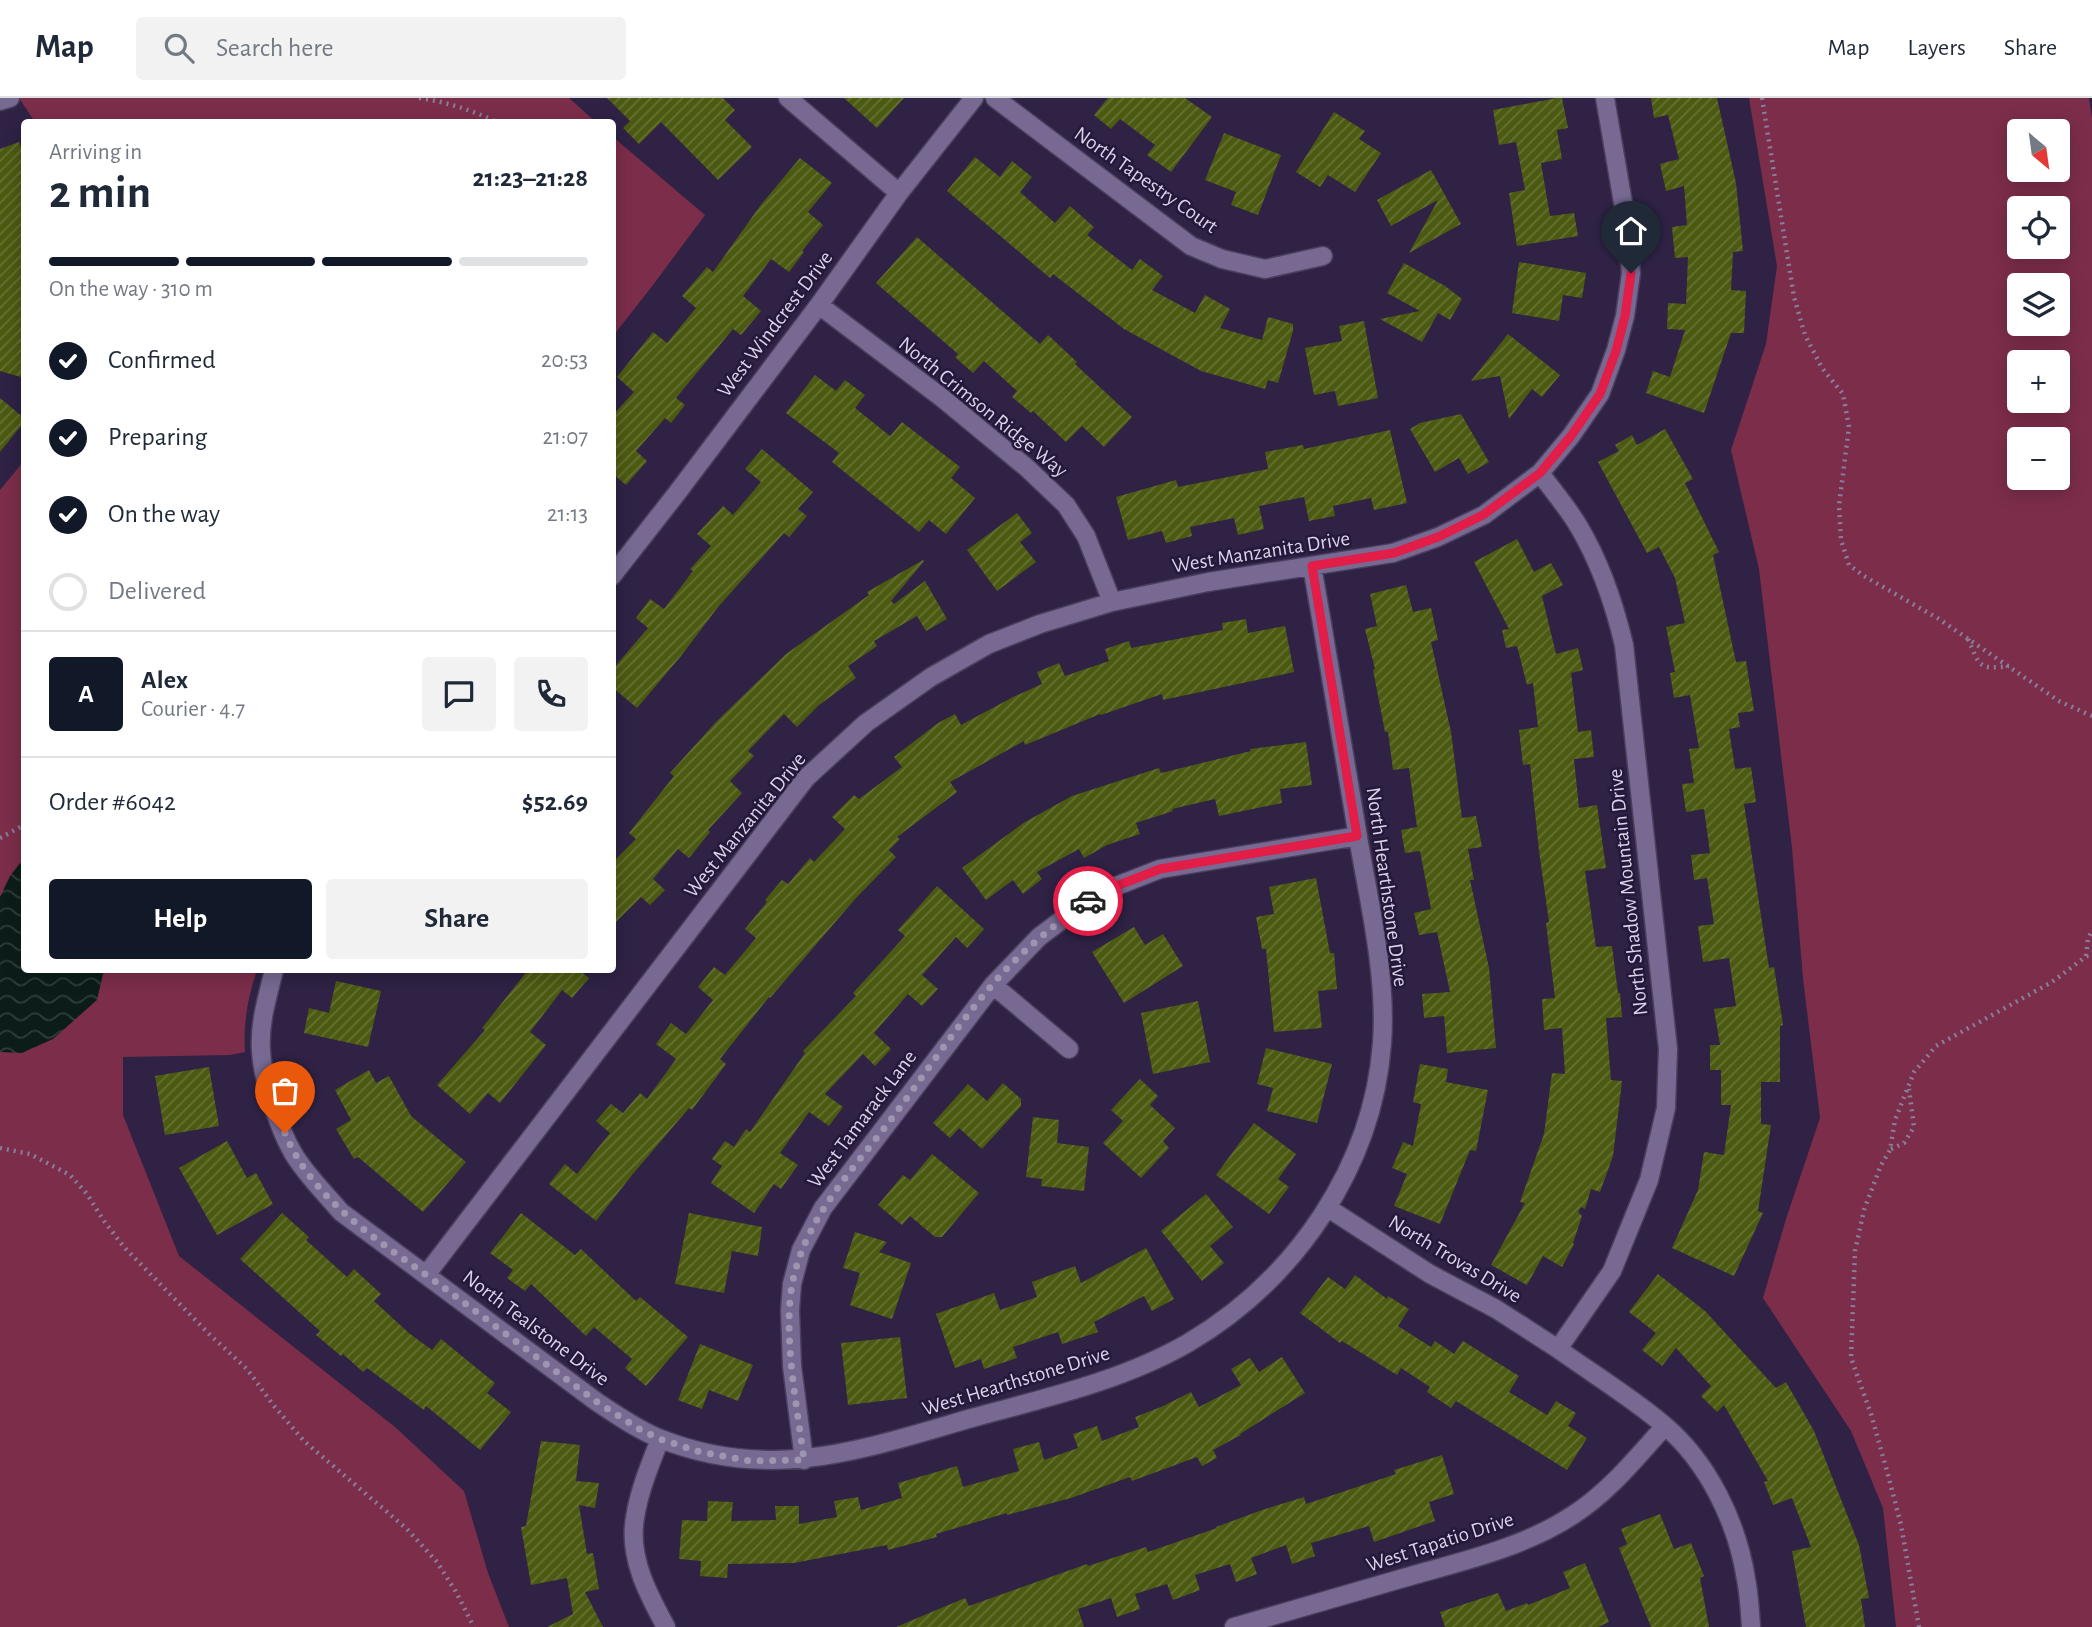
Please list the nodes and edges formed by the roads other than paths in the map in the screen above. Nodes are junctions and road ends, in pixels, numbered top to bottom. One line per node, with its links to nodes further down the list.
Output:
1 (10, 98): 6 (street)
2 (788, 98): 7 (street)
3 (974, 98): 7 (street, West Windcrest Drive)
4 (995, 98): 8 (street, North Tapestry Court)
5 (1605, 98): 10 (street)
6 (0, 101)
7 (899, 193): 9 (street, West Windcrest Drive)
8 (1323, 256)
9 (819, 305): 12 (street, West Windcrest Drive); 13 (street, North Crimson Ridge Way)
10 (1540, 473): 11 (street, West Manzanita Drive); 20 (street, North Shadow Mountain Drive)
11 (1312, 566): 13 (street, West Manzanita Drive); 14 (street, North Hearthstone Drive)
12 (616, 571)
13 (1112, 602): 19 (street, West Manzanita Drive)
14 (1357, 836): 16 (street, West Tamarack Lane); 18 (street, North Hearthstone Drive)
15 (273, 973): 19 (street, North Tealstone Drive)
16 (993, 985): 17 (street); 23 (street, West Tamarack Lane)
17 (1069, 1049)
18 (1328, 1208): 20 (street, North Trovas Drive); 23 (street, West Hearthstone Drive)
19 (426, 1275): 22 (street, North Tealstone Drive)
20 (1559, 1349): 21 (street)
21 (1665, 1426): 25 (street, West Tapatio Drive); 26 (street)
22 (660, 1439): 23 (street, West Hearthstone Drive); 24 (street)
23 (804, 1460)
24 (666, 1627)
25 (1234, 1627)
26 (1751, 1627)

